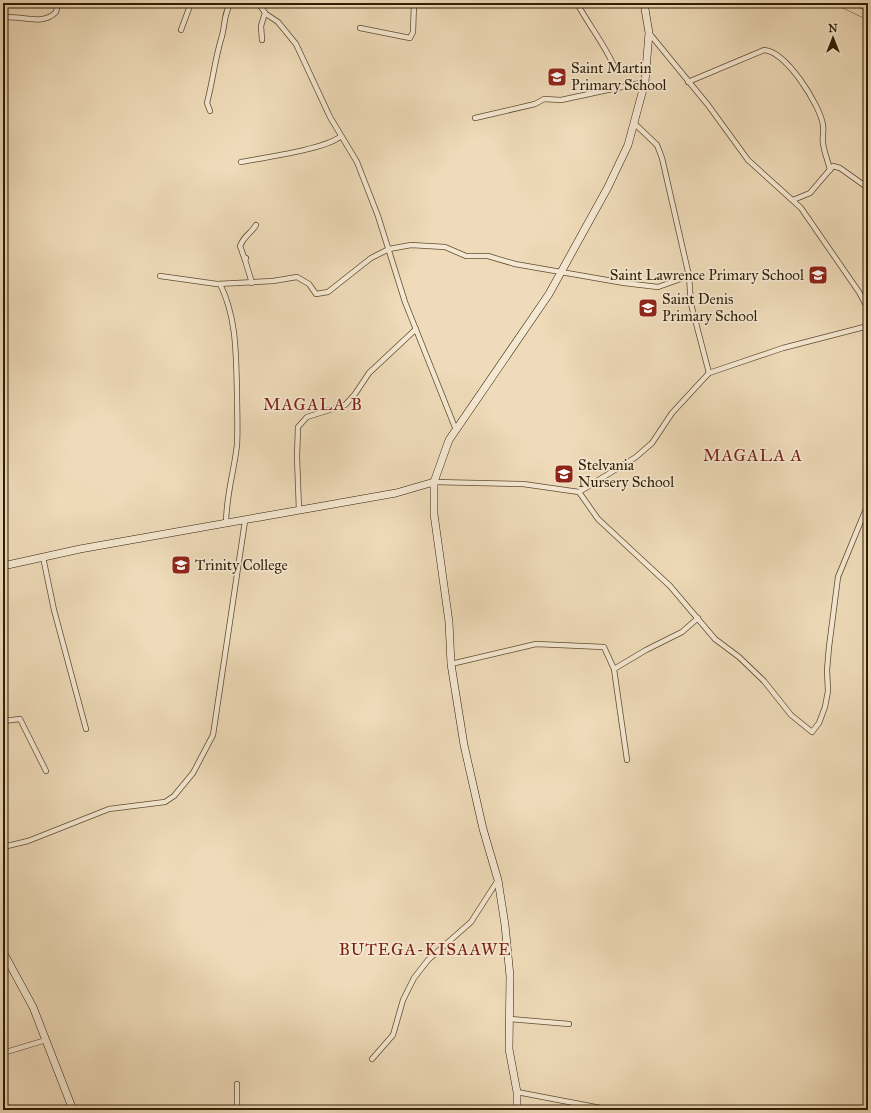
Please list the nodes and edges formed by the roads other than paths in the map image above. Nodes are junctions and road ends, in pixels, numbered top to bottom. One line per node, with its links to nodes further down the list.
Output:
1 (58, 3): 13 (street)
2 (190, 3): 15 (street)
3 (231, 3): 21 (street)
4 (243, 3): 5 (street)
5 (247, 3)
6 (258, 3): 11 (street)
7 (414, 3): 14 (street)
8 (577, 3): 18 (street)
9 (644, 3): 16 (street)
10 (841, 3): 12 (main road)
11 (265, 13): 17 (street); 24 (street)
12 (868, 16)
13 (3, 18)
14 (360, 28)
15 (181, 30)
16 (649, 33): 19 (street); 20 (street)
17 (262, 40)
18 (613, 64)
19 (645, 82): 22 (street); 23 (street)
20 (688, 82): 26 (street); 28 (street)
21 (210, 111)
22 (475, 118)
23 (635, 124): 31 (street); 33 (street)
24 (341, 136): 25 (street); 30 (street)
25 (240, 162)
26 (830, 170): 27 (street); 28 (street)
27 (868, 188)
28 (793, 200): 36 (street)
29 (256, 225): 34 (street)
30 (389, 249): 31 (street); 34 (street); 38 (street)
31 (562, 272): 33 (street); 40 (street)
32 (160, 276): 35 (street)
33 (689, 276): 39 (street)
34 (252, 282): 35 (street)
35 (220, 284): 46 (street)
36 (868, 309)
37 (868, 326): 39 (street)
38 (416, 329): 40 (street); 44 (street)
39 (709, 373): 42 (street)
40 (456, 430): 41 (street)
41 (434, 482): 42 (street); 44 (street); 50 (street)
42 (579, 492): 49 (street)
43 (868, 504): 49 (street)
44 (299, 510): 45 (street)
45 (245, 521): 46 (street); 56 (street)
46 (226, 524): 47 (street)
47 (43, 557): 48 (street); 53 (street)
48 (3, 566)
49 (698, 618): 51 (street)
50 (451, 664): 51 (street); 57 (street)
51 (614, 669): 54 (street)
52 (3, 721): 55 (street)
53 (86, 729)
54 (627, 760)
55 (46, 771)
56 (3, 847)
57 (498, 880): 59 (street); 63 (street)
58 (3, 952): 61 (street)
59 (510, 1019): 60 (street); 65 (street)
60 (569, 1024)
61 (46, 1040): 62 (street); 66 (street)
62 (3, 1053)
63 (372, 1059)
64 (236, 1084): 67 (street)
65 (517, 1092): 68 (street); 69 (street)
66 (73, 1110)
67 (237, 1110)
68 (517, 1110)
69 (612, 1110)

